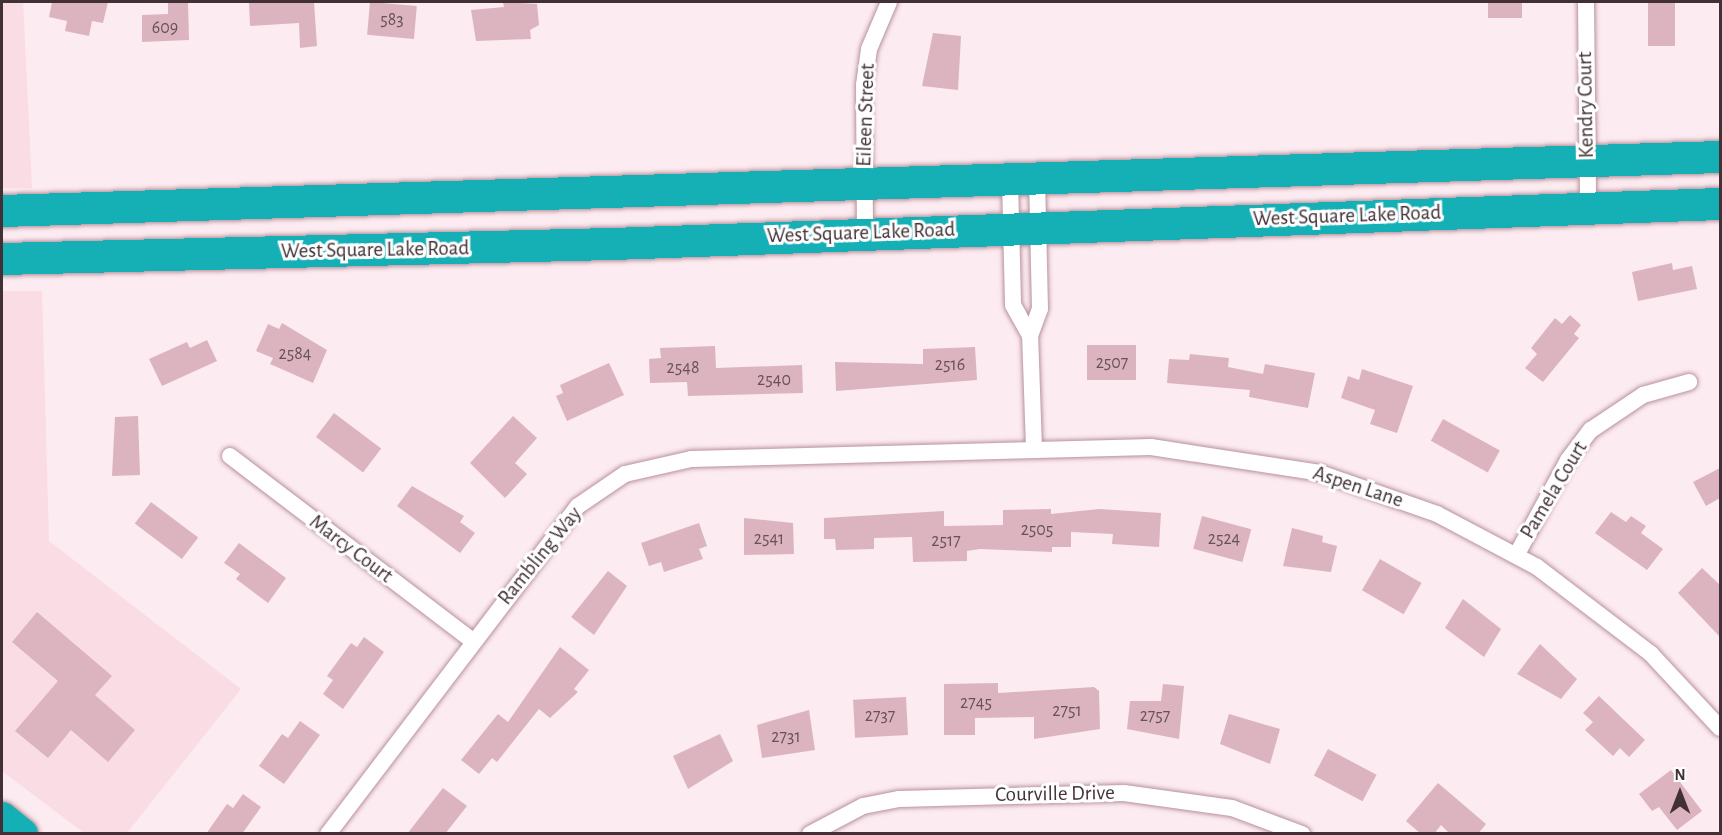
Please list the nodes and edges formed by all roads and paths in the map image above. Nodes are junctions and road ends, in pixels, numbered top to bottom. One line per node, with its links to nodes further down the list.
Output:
1 (889, 2): 6 (street, Eileen Street)
2 (1586, 2): 4 (street, Kendry Court)
3 (1720, 157): 4 (highway)
4 (1587, 161): 5 (highway); 8 (street, Kendry Court)
5 (1023, 180): 6 (highway); 10 (street); 10 (street)
6 (864, 185): 9 (highway); 11 (street, Eileen Street)
7 (1720, 204): 8 (highway, West Square Lake Road)
8 (1588, 208): 10 (highway, West Square Lake Road)
9 (2, 212)
10 (1024, 227): 11 (highway, West Square Lake Road); 13 (street); 13 (street)
11 (865, 232): 12 (highway, West Square Lake Road)
12 (2, 259)
13 (1030, 336): 15 (street)
14 (1689, 382): 17 (street, Pamela Court)
15 (1034, 448): 17 (street, Aspen Lane); 18 (street, Rambling Way)
16 (230, 456): 18 (street, Marcy Court)
17 (1516, 554): 19 (street, Aspen Lane)
18 (473, 641): 22 (street, Rambling Way)
19 (1720, 728)
20 (2, 818): 21 (highway)
21 (22, 834)
22 (328, 834)
23 (810, 834): 24 (street, Courville Drive)
24 (1302, 834)

